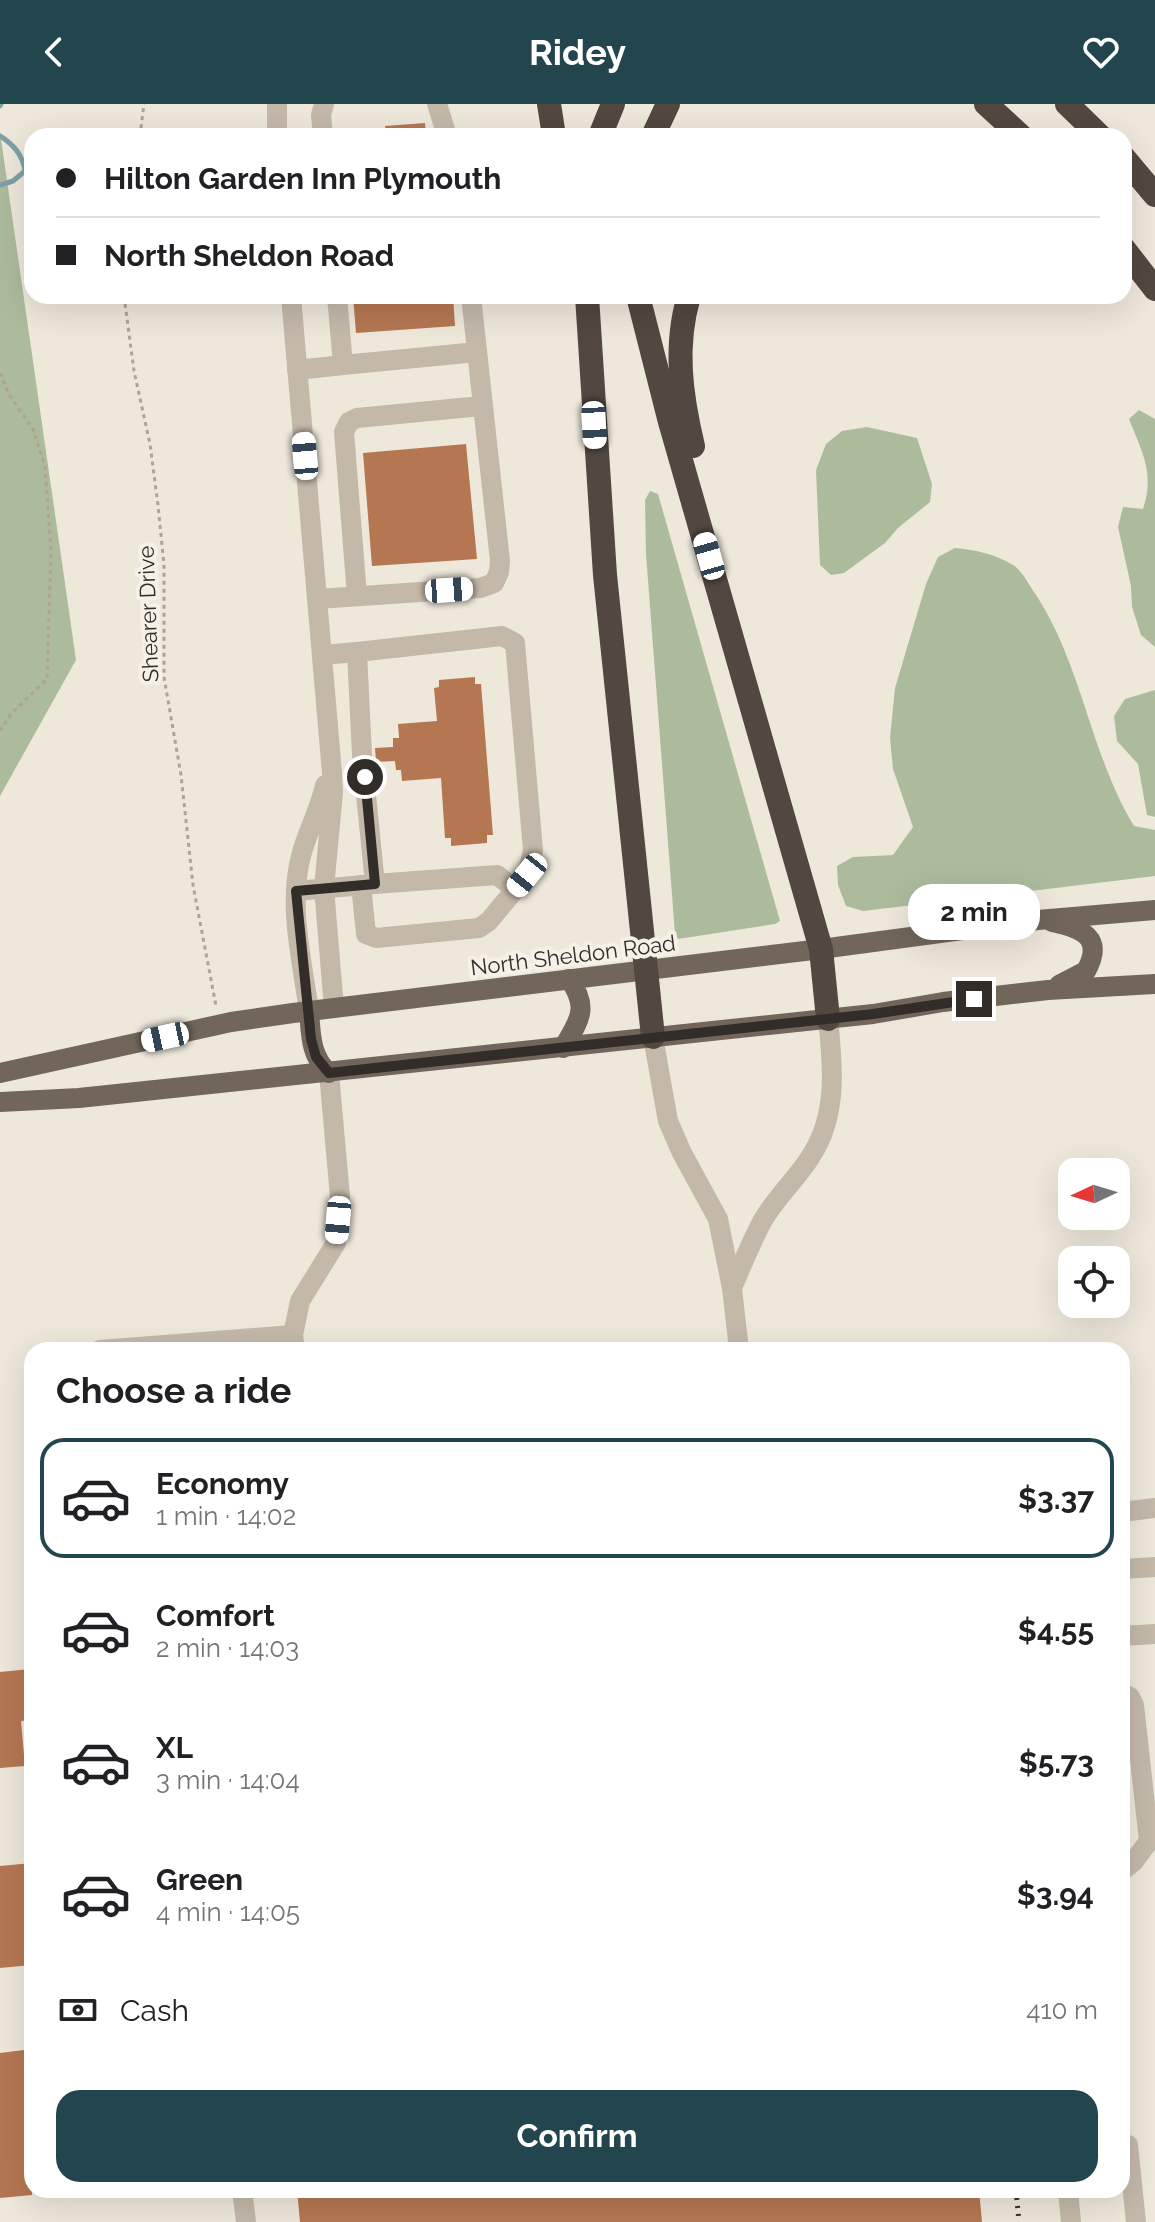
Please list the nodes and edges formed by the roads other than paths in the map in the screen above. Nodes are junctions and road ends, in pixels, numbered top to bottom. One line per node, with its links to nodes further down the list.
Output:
1 (277, 104): 9 (lane)
2 (324, 104): 10 (lane)
3 (437, 104): 11 (lane)
4 (549, 104): 12 (highway)
5 (613, 104): 13 (highway)
6 (668, 104): 14 (highway)
7 (986, 104): 15 (highway)
8 (1067, 104): 16 (highway)
9 (277, 128)
10 (322, 128)
11 (444, 128)
12 (553, 128)
13 (603, 128)
14 (657, 128)
15 (1012, 128)
16 (1092, 128)
17 (1132, 168): 18 (highway)
18 (1155, 195)
19 (1132, 259): 21 (highway)
20 (1132, 280): 22 (highway)
21 (1155, 289)
22 (1155, 303)
23 (292, 304): 32 (lane)
24 (338, 304): 31 (lane)
25 (472, 304): 30 (lane)
26 (574, 304): 34 (highway)
27 (587, 304): 34 (highway)
28 (640, 304): 35 (highway)
29 (688, 304): 35 (highway)
30 (477, 352): 31 (lane); 33 (lane)
31 (343, 365): 32 (lane)
32 (297, 370): 37 (lane)
33 (481, 406): 36 (lane); 36 (lane)
34 (596, 454): 48 (highway)
35 (717, 582): 47 (highway)
36 (357, 596): 37 (lane)
37 (317, 599): 39 (lane)
38 (357, 652): 39 (lane); 41 (lane); 43 (lane)
39 (322, 655): 40 (lane)
40 (318, 837): 42 (lane); 44 (lane)
41 (368, 885): 42 (lane); 43 (lane); 43 (lane)
42 (324, 888): 44 (lane); 52 (lane)
43 (515, 889)
44 (296, 891): 53 (lane)
45 (1155, 910): 46 (main road, North Sheldon Road)
46 (1038, 920): 47 (main road, North Sheldon Road); 51 (main road)
47 (821, 949): 48 (main road, North Sheldon Road); 54 (highway)
48 (645, 971): 49 (main road, North Sheldon Road); 55 (highway)
49 (569, 979): 52 (main road, North Sheldon Road); 56 (main road)
50 (1155, 984): 51 (main road)
51 (1048, 990): 54 (main road)
52 (334, 1008): 53 (main road, North Sheldon Road)
53 (309, 1011): 57 (main road, North Sheldon Road); 58 (main road)
54 (828, 1019): 55 (main road); 60 (lane)
55 (653, 1037): 56 (main road); 60 (lane)
56 (563, 1048): 58 (main road)
57 (0, 1073)
58 (329, 1073): 59 (main road); 61 (lane)
59 (0, 1102)
60 (732, 1288): 62 (lane)
61 (294, 1342)
62 (738, 1342)
63 (1155, 1508): 64 (lane)
64 (1130, 1511)
65 (1155, 1567): 66 (lane)
66 (1130, 1569)
67 (1155, 1634): 68 (lane)
68 (1130, 1636)
69 (1130, 1697): 70 (lane)
70 (1130, 1864)
71 (1130, 2164): 76 (lane)
72 (243, 2198): 74 (lane)
73 (1069, 2198): 75 (lane)
74 (246, 2222)
75 (1071, 2222)
76 (1136, 2222)

